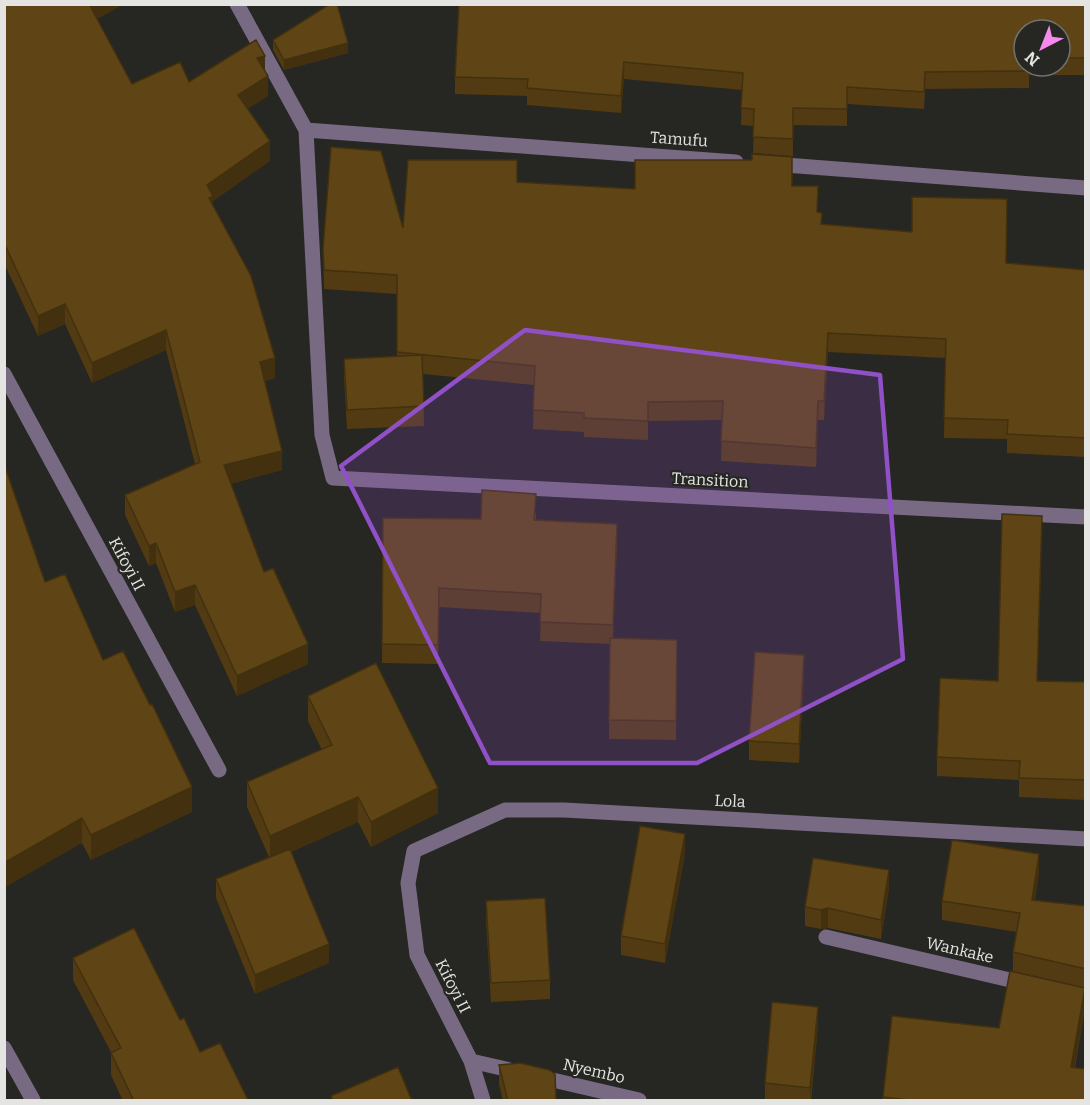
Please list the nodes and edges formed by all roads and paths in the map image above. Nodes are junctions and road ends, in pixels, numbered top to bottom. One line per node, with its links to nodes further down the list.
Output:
1 (237, 4): 2 (street)
2 (306, 130): 3 (street, Tamufu); 5 (street, Transition)
3 (1086, 188)
4 (4, 374): 6 (street, Kifoyi II)
5 (1086, 517)
6 (219, 770)
7 (1086, 839): 8 (street, Lola)
8 (408, 883): 12 (street, Kifoyi II)
9 (826, 936): 10 (street, Wankake)
10 (1040, 987)
11 (4, 1048): 13 (street)
12 (471, 1061): 14 (street, Kifoyi II); 15 (street, Nyembo)
13 (33, 1101)
14 (483, 1101)
15 (639, 1101)

